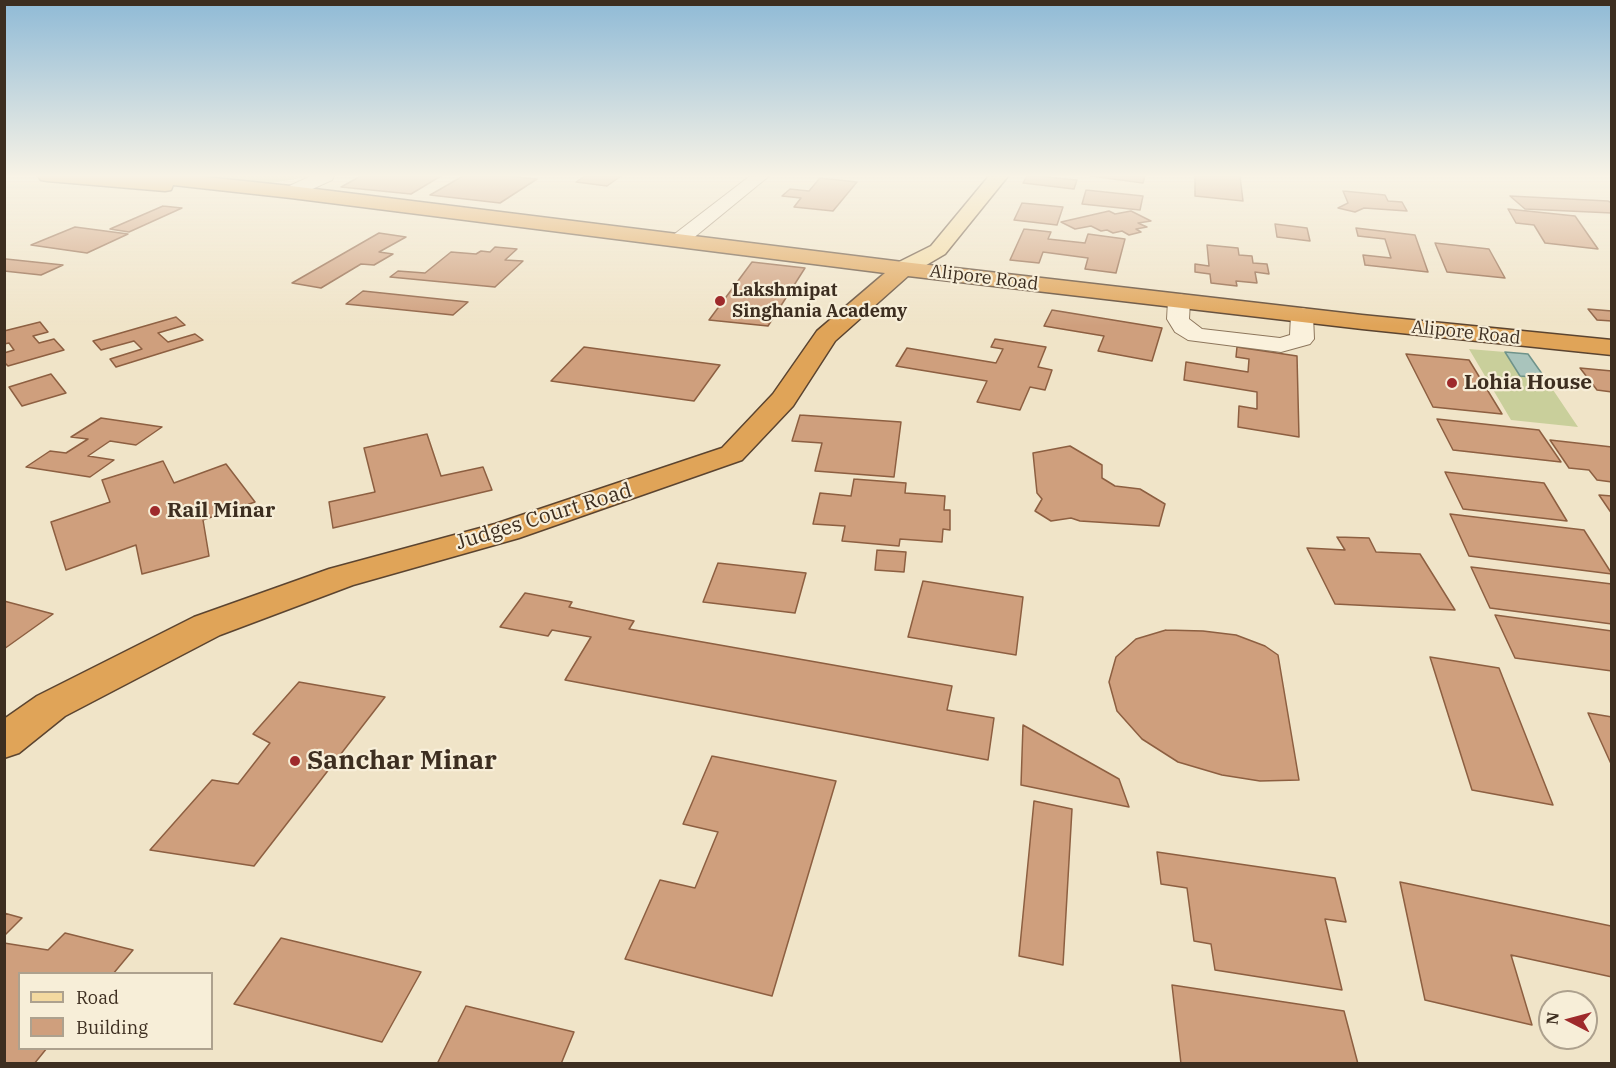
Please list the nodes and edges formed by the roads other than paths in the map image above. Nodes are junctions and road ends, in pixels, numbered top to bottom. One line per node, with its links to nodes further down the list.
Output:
1 (565, 226): 4 (highway, Alipore Road)
2 (697, 226): 4 (street)
3 (958, 226): 6 (main road, Judges Court Road)
4 (679, 240): 5 (highway, Alipore Road)
5 (852, 262): 6 (highway, Alipore Road); 9 (highway)
6 (903, 268): 7 (highway, Alipore Road); 9 (highway, Judges Court Road)
7 (1179, 301): 8 (highway, Alipore Road); 8 (street)
8 (1302, 315): 10 (highway, Alipore Road)
9 (826, 336): 11 (highway, Judges Court Road)
10 (1611, 348)
11 (4, 742)

